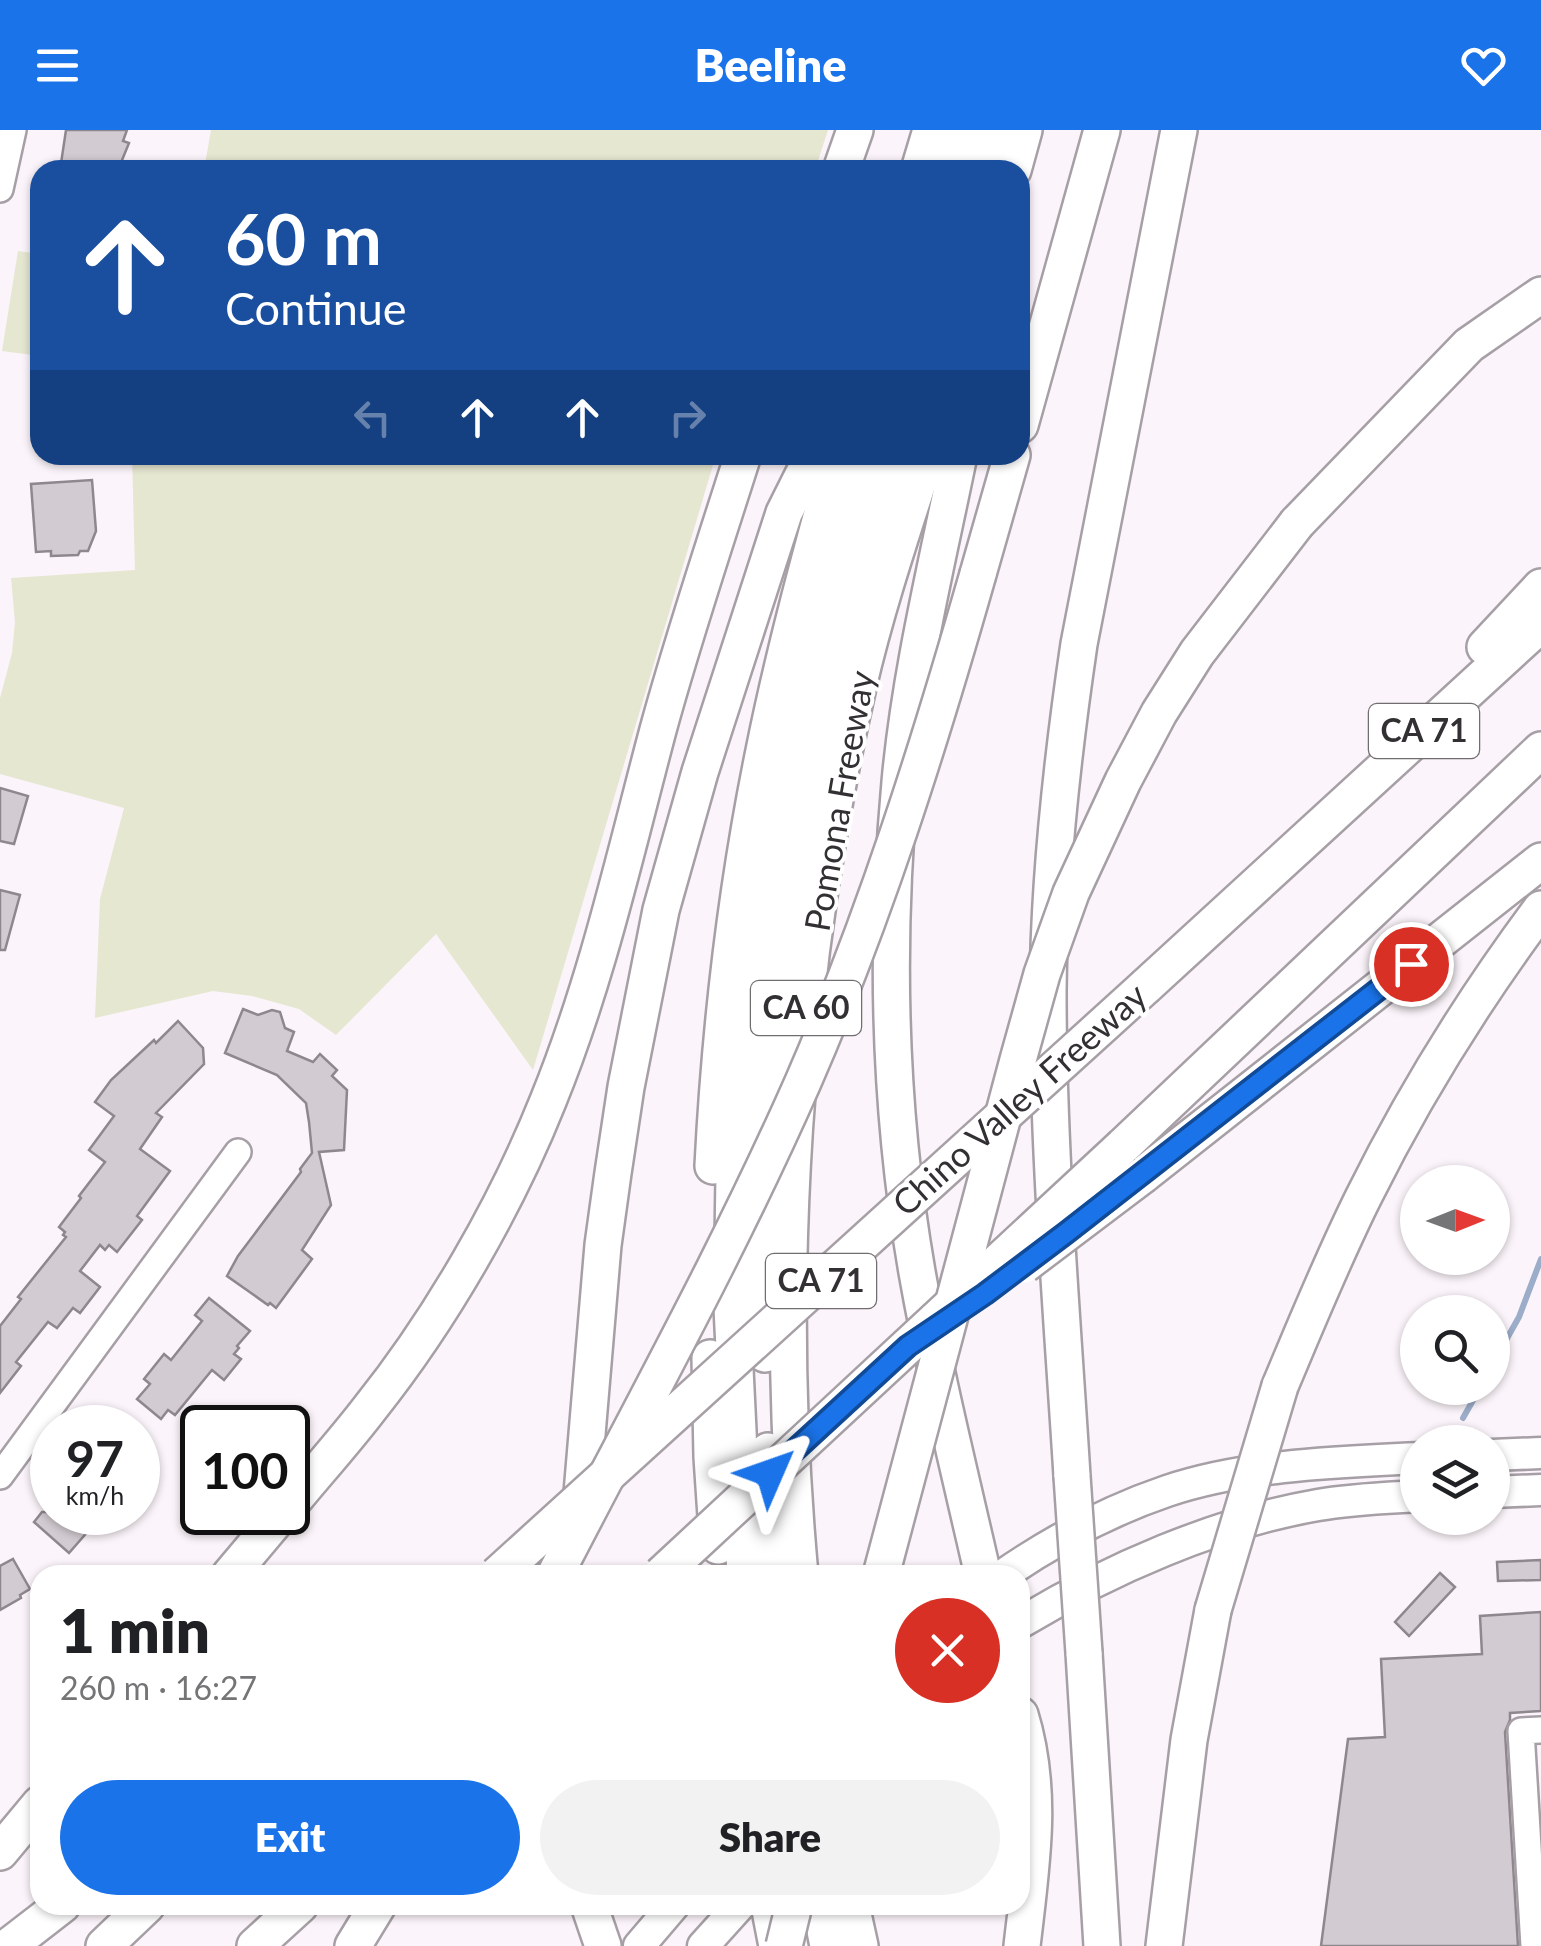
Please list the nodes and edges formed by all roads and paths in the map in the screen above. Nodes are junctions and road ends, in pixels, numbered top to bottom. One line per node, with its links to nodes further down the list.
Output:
1 (13, 130): 14 (street)
2 (855, 130): 9 (highway)
3 (931, 130): 10 (highway)
4 (960, 130): 11 (highway)
5 (992, 130): 12 (highway)
6 (1024, 130): 13 (highway)
7 (1102, 130): 16 (highway)
8 (1179, 130): 80 (highway, bridge)
9 (844, 160)
10 (922, 160)
11 (952, 160)
12 (983, 160)
13 (1016, 160)
14 (0, 189)
15 (1541, 295): 51 (highway, bridge)
16 (1030, 389)
17 (740, 465): 37 (highway)
18 (808, 465): 45 (highway)
19 (835, 465): 47 (highway, CA 60)
20 (863, 465): 48 (highway)
21 (891, 465): 49 (highway)
22 (924, 465): 50 (highway, Pomona Freeway / CA 60)
23 (957, 465): 52 (highway)
24 (1009, 465): 44 (highway, bridge)
25 (1541, 587): 28 (highway)
26 (1541, 624): 28 (highway, Chino Valley Freeway / CA 71)
27 (1541, 750): 32 (highway, CA 71)
28 (1306, 837): 43 (highway, Chino Valley Freeway / CA 71, bridge)
29 (1541, 861): 32 (highway)
30 (1541, 909): 81 (highway, bridge)
31 (238, 1152): 36 (street)
32 (1133, 1160): 46 (highway, CA 71, bridge)
33 (1541, 1453): 34 (main road)
34 (1510, 1454)
35 (1400, 1459): 53 (main road)
36 (0, 1476)
37 (310, 1480)
38 (1541, 1490): 39 (main road)
39 (1510, 1491)
40 (1400, 1497): 54 (main road)
41 (264, 1535): 42 (highway)
42 (238, 1565)
43 (508, 1565)
44 (559, 1565)
45 (575, 1565)
46 (672, 1565)
47 (719, 1565)
48 (744, 1565)
49 (773, 1565)
50 (799, 1565)
51 (884, 1565)
52 (981, 1565)
53 (1018, 1565)
54 (1030, 1618)
55 (1541, 1730): 82 (street)
56 (1030, 1757): 59 (highway)
57 (30, 1816): 58 (highway)
58 (0, 1852)
59 (1030, 1870)
60 (49, 1915): 70 (highway)
61 (137, 1915): 71 (highway)
62 (289, 1915): 72 (highway)
63 (372, 1915): 73 (highway)
64 (593, 1915): 74 (highway)
65 (665, 1915): 75 (main road)
66 (731, 1915): 76 (main road)
67 (822, 1915): 77 (highway)
68 (853, 1915): 78 (highway)
69 (1025, 1915): 79 (highway)
70 (9, 1946)
71 (104, 1946)
72 (254, 1946)
73 (353, 1946)
74 (603, 1946)
75 (639, 1946)
76 (703, 1946)
77 (828, 1946)
78 (860, 1946)
79 (1022, 1946)
80 (1102, 1946)
81 (1164, 1946)
82 (1534, 1946)

